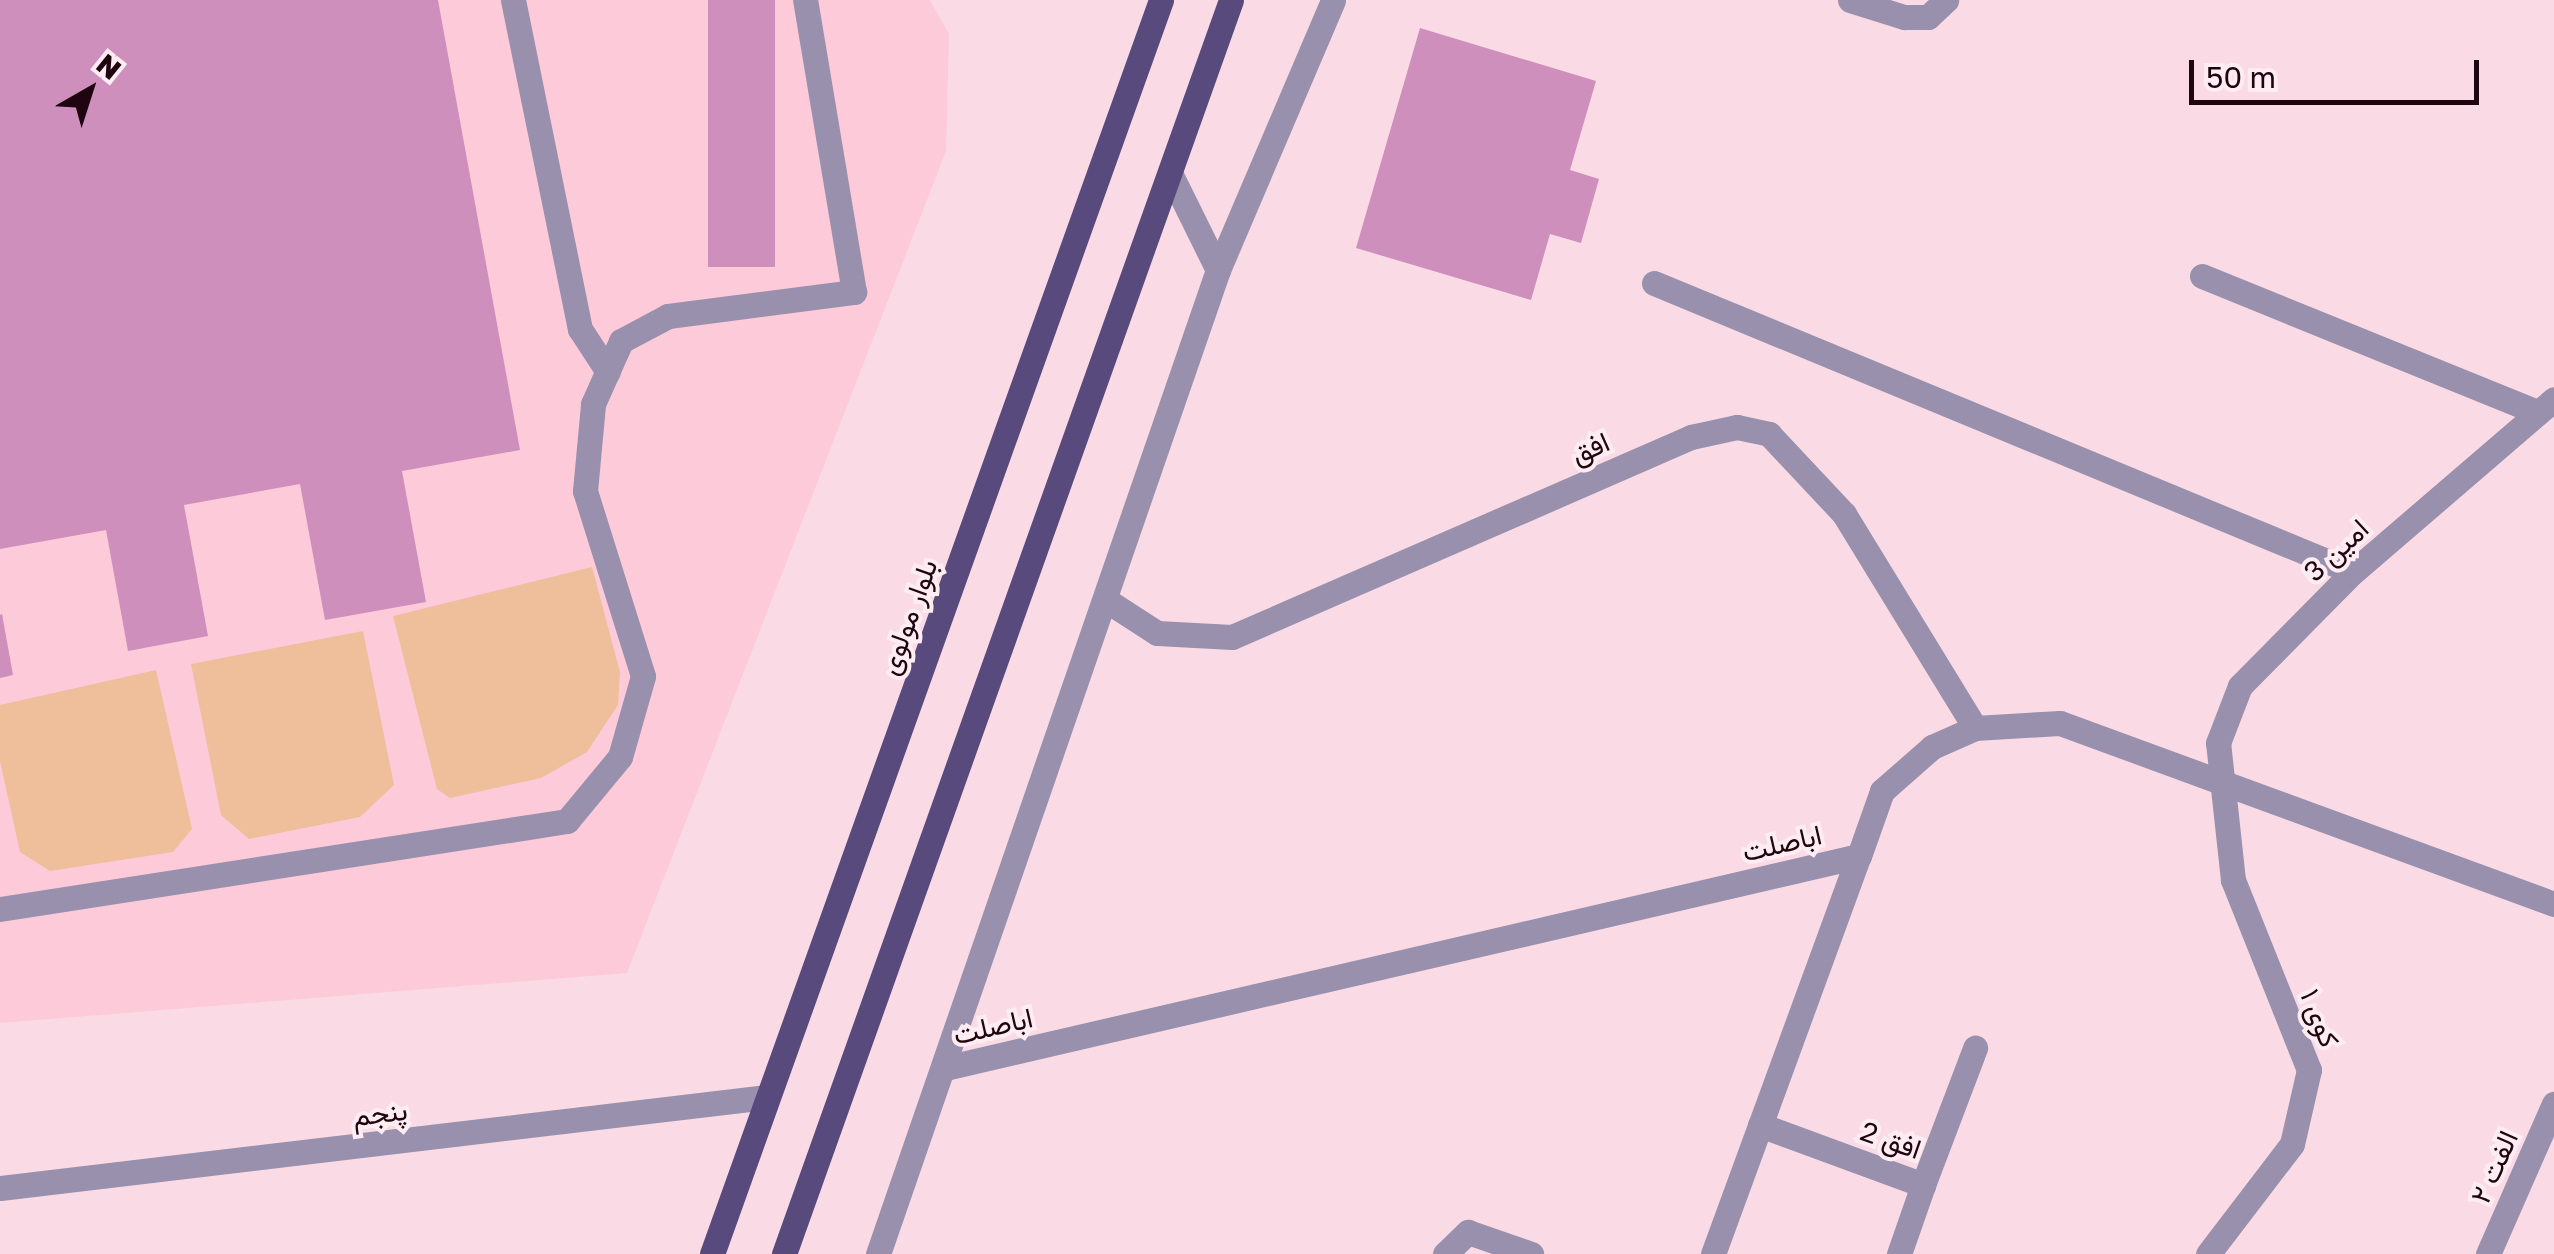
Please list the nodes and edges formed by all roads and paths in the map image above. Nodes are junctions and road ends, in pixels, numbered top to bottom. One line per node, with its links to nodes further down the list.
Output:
1 (513, 0): 12 (street)
2 (805, 0): 12 (street)
3 (1161, 0): 23 (main road, بلوار مولوی)
4 (1231, 0): 8 (main road)
5 (1333, 0): 9 (street)
6 (1850, 0): 7 (street)
7 (1946, 0)
8 (1172, 178): 9 (street); 29 (main road)
9 (1218, 270): 15 (street)
10 (2202, 276): 13 (street)
11 (1654, 284): 14 (street)
12 (608, 372): 20 (street)
13 (2546, 405): 14 (street, امین 3)
14 (2354, 572): 17 (street, امین 3)
15 (1109, 602): 16 (street, افق); 22 (street)
16 (1975, 728): 17 (street, اباصلت); 18 (street, اباصلت)
17 (2222, 782): 19 (street, اباصلت); 35 (street, کوی ۱)
18 (1858, 856): 22 (street, اباصلت); 25 (street)
19 (2554, 904)
20 (0, 909)
21 (1974, 1048): 26 (street, افق 2)
22 (945, 1068): 30 (street)
23 (767, 1097): 27 (street, پنجم); 28 (main road, بلوار مولوی)
24 (2554, 1104): 36 (street, الفت ۲)
25 (1760, 1125): 26 (street, افق 2); 33 (street)
26 (1923, 1184): 34 (street)
27 (0, 1188)
28 (712, 1254)
29 (784, 1254)
30 (878, 1254)
31 (1444, 1254): 32 (street)
32 (1532, 1254)
33 (1713, 1254)
34 (1899, 1254)
35 (2208, 1254)
36 (2488, 1254)

